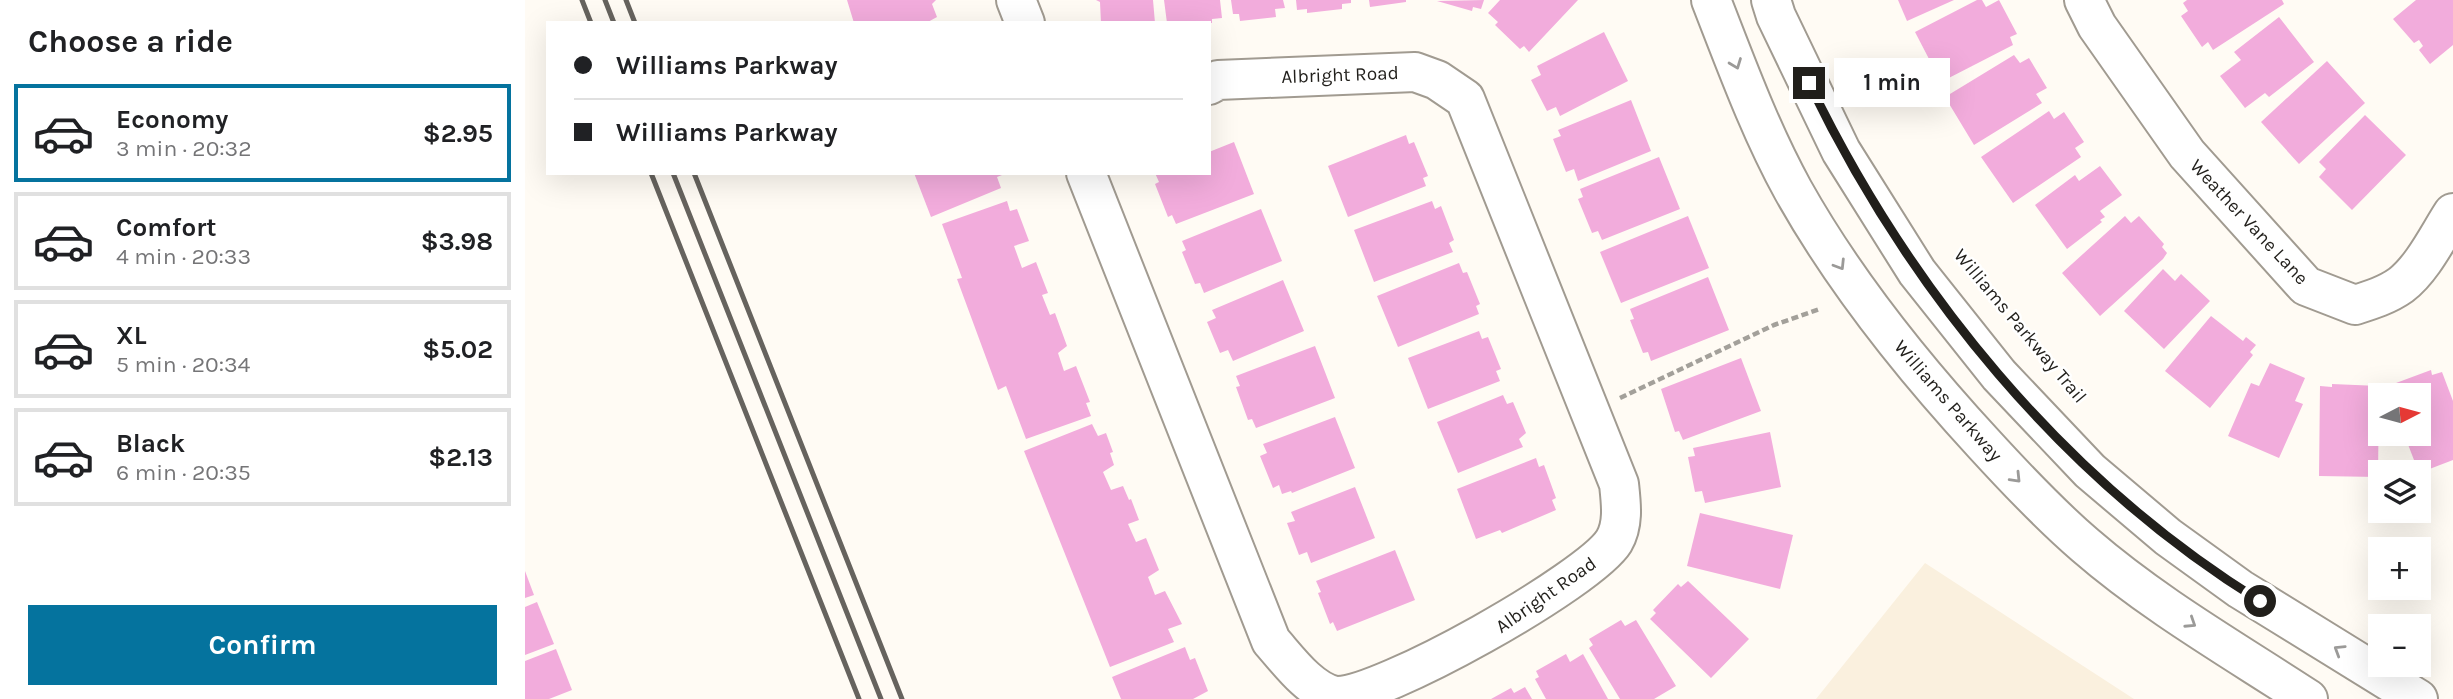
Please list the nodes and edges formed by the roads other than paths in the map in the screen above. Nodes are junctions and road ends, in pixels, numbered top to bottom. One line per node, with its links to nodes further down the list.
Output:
1 (1016, 0): 5 (street)
2 (1711, 0): 9 (street, Williams Parkway, one-way to 9)
3 (1771, 0): 10 (street, one-way to 3)
4 (2084, 0): 8 (street, Weather Vane Lane)
5 (1024, 21)
6 (1211, 84): 7 (street, Albright Road)
7 (1087, 175)
8 (2453, 213)
9 (2308, 699)
10 (2418, 699)

